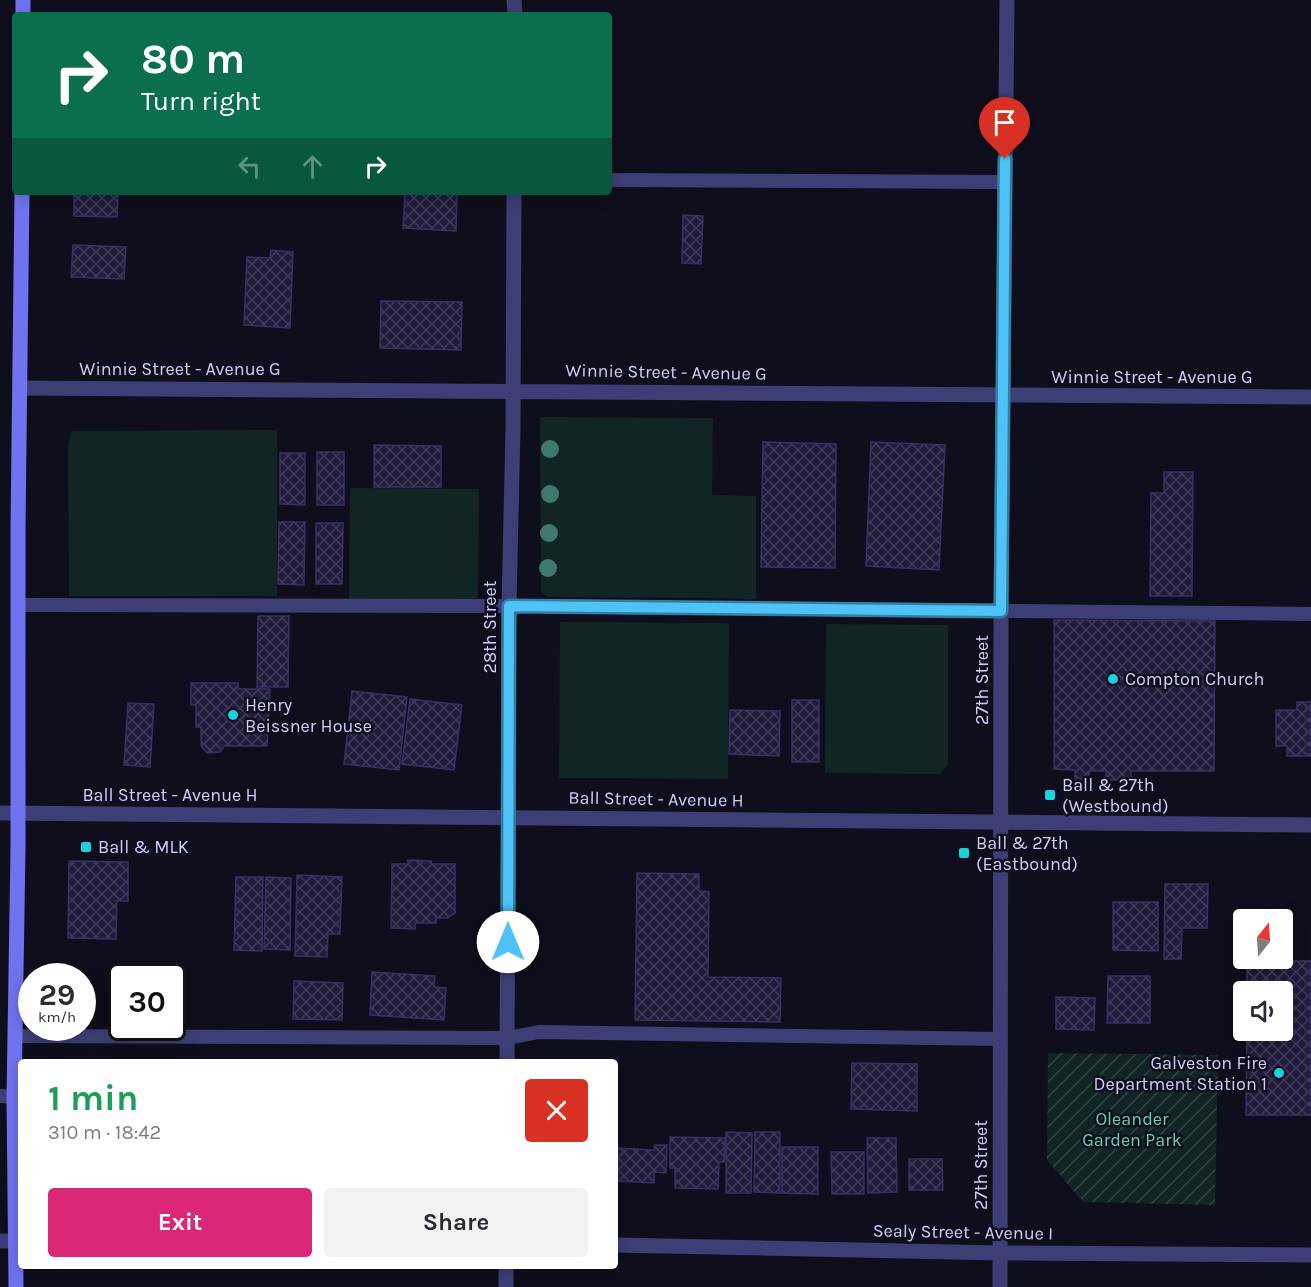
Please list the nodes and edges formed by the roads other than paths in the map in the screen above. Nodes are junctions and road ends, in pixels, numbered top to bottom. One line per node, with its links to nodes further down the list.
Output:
1 (1007, 0): 3 (street, 27th Street)
2 (612, 180): 3 (lane)
3 (1005, 182): 8 (street, 27th Street)
4 (22, 195): 6 (main road)
5 (514, 195): 7 (street, 28th Street)
6 (21, 388): 7 (street, Winnie Street - Avenue G); 10 (main road)
7 (513, 390): 8 (street, Winnie Street - Avenue G); 11 (street, 28th Street)
8 (1004, 396): 9 (street, Winnie Street - Avenue G); 12 (street, 27th Street)
9 (1311, 397)
10 (19, 605): 11 (lane); 15 (main road)
11 (509, 606): 12 (lane); 16 (street, 28th Street)
12 (1001, 611): 13 (lane); 17 (street, 27th Street)
13 (1311, 614)
14 (0, 813): 15 (street, Ball Street - Avenue H)
15 (17, 813): 16 (street, Ball Street - Avenue H); 19 (main road)
16 (509, 817): 17 (street, Ball Street - Avenue H); 20 (street, 28th Street)
17 (1002, 822): 18 (street, Ball Street - Avenue H); 21 (street, 27th Street)
18 (1311, 825)
19 (15, 1036): 20 (lane); 23 (main road)
20 (508, 1038): 21 (lane); 22 (street, 28th Street)
21 (1001, 1039): 26 (street, 27th Street)
22 (507, 1059)
23 (7, 1096): 24 (main road)
24 (12, 1241): 29 (main road)
25 (618, 1245): 26 (street, Sealy Street - Avenue I)
26 (1000, 1253): 27 (street, Sealy Street - Avenue I); 31 (street, 27th Street)
27 (1311, 1255)
28 (506, 1269): 30 (street)
29 (16, 1287)
30 (506, 1287)
31 (1000, 1287)

